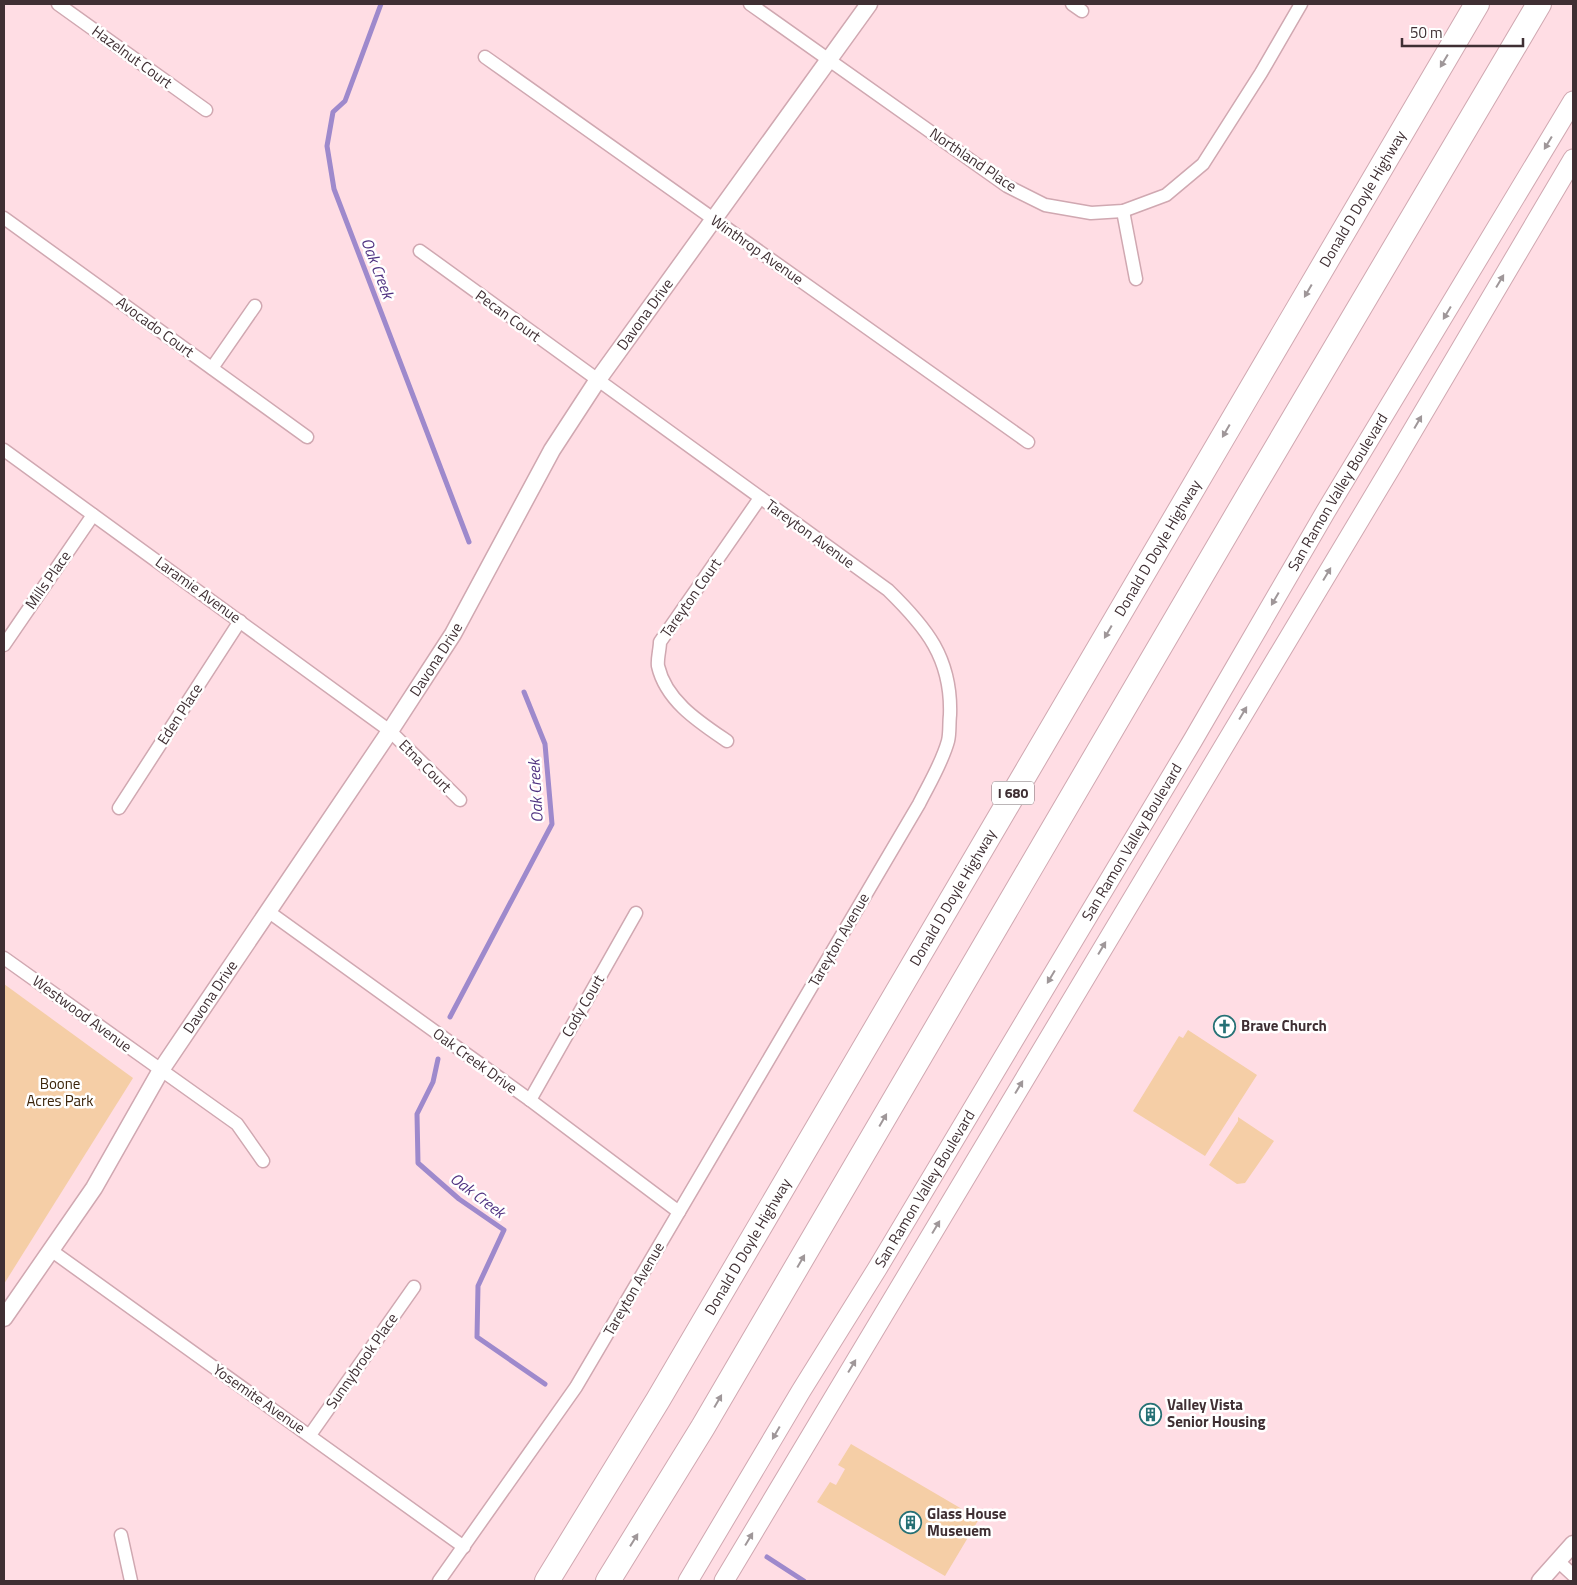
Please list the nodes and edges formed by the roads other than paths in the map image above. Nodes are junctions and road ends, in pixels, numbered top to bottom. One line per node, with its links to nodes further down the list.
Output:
1 (58, 4): 10 (street, Hazelnut Court)
2 (750, 4): 8 (street, Northland Place)
3 (869, 4): 8 (street, Davona Drive)
4 (1301, 4): 12 (street, Northland Place)
5 (1477, 4): 51 (highway, Donald D Doyle Highway / I 680, one-way to 51)
6 (1539, 4): 52 (highway, one-way to 6)
7 (485, 57): 14 (street, Winthrop Avenue)
8 (828, 60): 12 (street, Northland Place); 14 (street, Davona Drive)
9 (1573, 102): 28 (main road, San Ramon Valley Boulevard, one-way to 28)
10 (206, 110)
11 (1573, 159): 30 (main road, San Ramon Valley Boulevard, one-way to 11)
12 (1124, 211): 16 (street)
13 (4, 218): 18 (street, Avocado Court)
14 (714, 220): 19 (street, Davona Drive); 21 (street, Winthrop Avenue)
15 (420, 251): 19 (street, Pecan Court)
16 (1136, 279)
17 (255, 306): 18 (street)
18 (212, 368): 20 (street, Avocado Court)
19 (597, 381): 23 (street, Tareyton Avenue); 27 (street, Davona Drive)
20 (307, 437)
21 (1028, 442)
22 (4, 450): 24 (street, Laramie Avenue)
23 (760, 498): 29 (street, Tareyton Court); 39 (street, Tareyton Avenue)
24 (93, 515): 25 (street, Laramie Avenue); 26 (street, Mills Place)
25 (240, 620): 27 (street, Laramie Avenue); 32 (street, Eden Place)
26 (4, 645)
27 (390, 731): 31 (street, Etna Court); 33 (street, Davona Drive)
28 (1194, 740): 30 (main road); 53 (main road, San Ramon Valley Boulevard, one-way to 53)
29 (727, 741)
30 (1218, 754): 54 (main road, San Ramon Valley Boulevard, one-way to 30)
31 (460, 800)
32 (119, 808)
33 (269, 912): 36 (street, Davona Drive); 37 (street, Oak Creek Drive)
34 (636, 913): 37 (street, Cody Court)
35 (4, 958): 36 (street, Westwood Avenue)
36 (161, 1070): 38 (street, Westwood Avenue); 40 (street, Davona Drive)
37 (530, 1100): 39 (street, Oak Creek Drive)
38 (263, 1161)
39 (679, 1212): 46 (street, Tareyton Avenue)
40 (52, 1252): 42 (street, Davona Drive); 43 (street, Yosemite Avenue)
41 (414, 1287): 43 (street, Sunnybrook Place)
42 (4, 1318)
43 (310, 1435): 46 (street, Yosemite Avenue)
44 (121, 1535): 49 (street)
45 (1573, 1544): 47 (street)
46 (464, 1547): 50 (street, Tareyton Avenue)
47 (1559, 1562): 48 (street); 55 (street)
48 (1573, 1575)
49 (131, 1581)
50 (438, 1581)
51 (547, 1581)
52 (608, 1581)
53 (688, 1581)
54 (724, 1581)
55 (1540, 1581)

